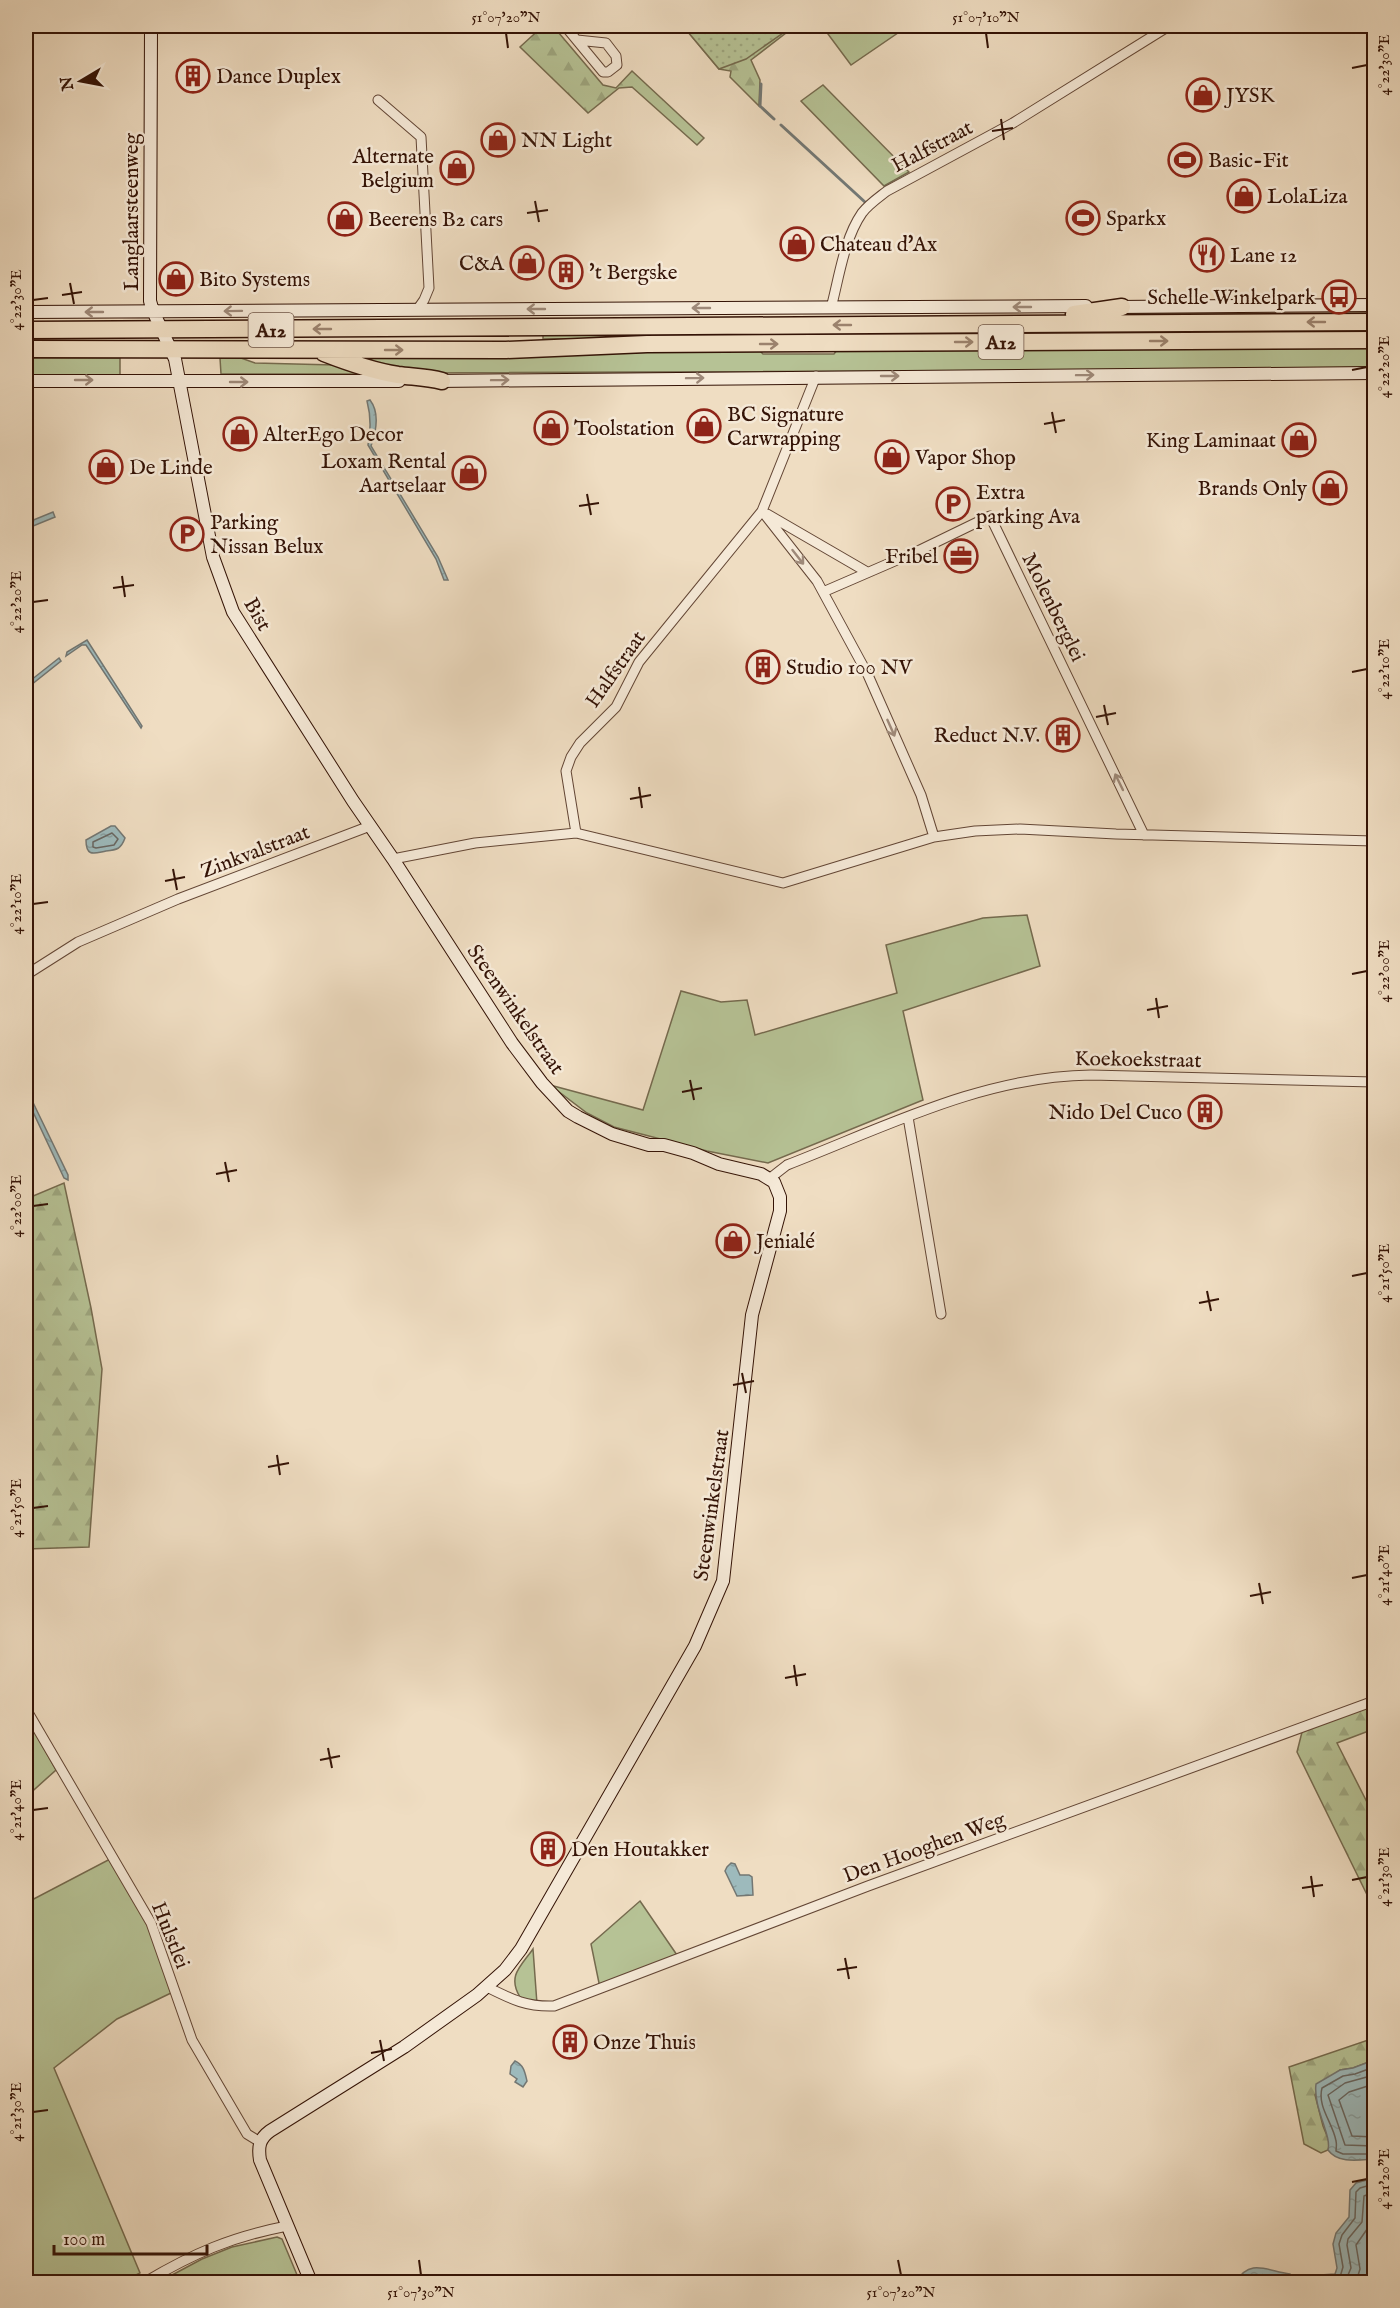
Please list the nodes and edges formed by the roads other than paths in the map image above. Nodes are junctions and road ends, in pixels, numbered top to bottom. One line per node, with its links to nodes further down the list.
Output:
1 (151, 26): 10 (street, Langlaarsteenweg)
2 (565, 26): 4 (street)
3 (1169, 26): 8 (street, Halfstraat)
4 (577, 40)
5 (378, 100): 9 (street)
6 (1374, 305): 7 (street)
7 (1122, 307): 8 (street, one-way to 8); 14 (highway)
8 (831, 308): 9 (street, one-way to 9)
9 (417, 310): 10 (street, one-way to 10)
10 (153, 311): 11 (street, one-way to 11); 17 (street, Langlaarsteenweg)
11 (26, 312)
12 (26, 319): 16 (highway)
13 (1374, 322): 14 (highway, A12, one-way to 14)
14 (1026, 324): 17 (highway, A12, one-way to 17)
15 (26, 330): 16 (highway, A12)
16 (57, 330): 17 (highway, A12)
17 (162, 330): 19 (street, Langlaarsteenweg)
18 (1374, 340): 21 (highway, A12, one-way to 18)
19 (170, 348): 20 (highway, A12); 21 (highway, A12); 26 (street, Langlaarsteenweg)
20 (26, 349)
21 (315, 349): 25 (highway)
22 (1374, 373): 23 (street, one-way to 22)
23 (816, 376): 25 (street, one-way to 23); 27 (street, Halfstraat)
24 (26, 381): 26 (street, one-way to 26)
25 (441, 381): 26 (street, one-way to 25)
26 (182, 387): 30 (street, Bist)
27 (762, 511): 28 (street); 29 (street, one-way to 29); 31 (street, Halfstraat)
28 (867, 572): 29 (street, Molenberglei); 32 (street, Molenberglei, one-way to 28)
29 (823, 592): 33 (street, one-way to 33)
30 (370, 826): 35 (street, Steenwinkelstraat); 36 (street, Zinkvalstraat)
31 (576, 833): 33 (street); 35 (street)
32 (1144, 835): 33 (street); 34 (street)
33 (933, 837)
34 (1374, 841)
35 (393, 859): 39 (street, Steenwinkelstraat)
36 (26, 975)
37 (1374, 1082): 38 (street, Koekoekstraat)
38 (908, 1117): 39 (street, Koekoekstraat); 40 (street)
39 (770, 1179): 43 (street, Steenwinkelstraat)
40 (941, 1314)
41 (1374, 1701): 43 (street, Den Hooghen Weg)
42 (26, 1709): 44 (street, Hulstlei)
43 (487, 1987): 44 (street, Steenwinkelstraat)
44 (260, 2142): 45 (street)
45 (287, 2226): 46 (street); 47 (street)
46 (145, 2283)
47 (311, 2283)

